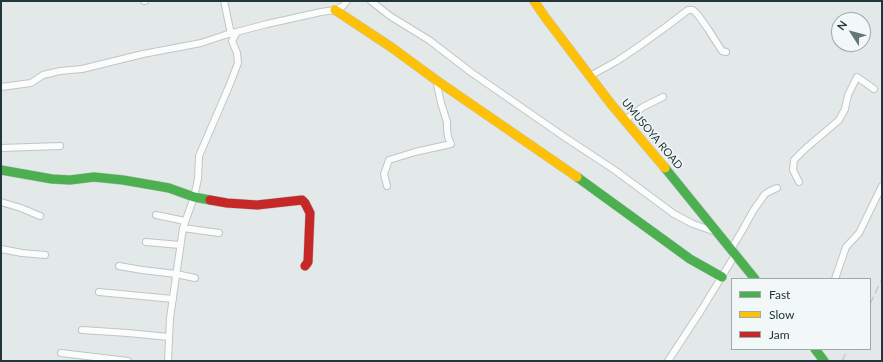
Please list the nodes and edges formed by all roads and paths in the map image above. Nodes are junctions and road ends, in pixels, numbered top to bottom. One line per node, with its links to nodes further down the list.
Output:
1 (224, 1): 6 (street)
2 (347, 1): 5 (street)
3 (371, 1): 27 (street)
4 (534, 1): 8 (street, UMUSOYA ROAD)
5 (335, 10): 6 (street); 9 (street)
6 (234, 33): 10 (street); 21 (street)
7 (726, 52): 8 (street)
8 (590, 76): 13 (street, UMUSOYA ROAD)
9 (436, 80): 18 (street); 37 (street)
10 (1, 87)
11 (874, 90): 17 (street)
12 (663, 98): 13 (street)
13 (625, 120): 27 (street, UMUSOYA ROAD)
14 (60, 146): 15 (street)
15 (1, 148)
16 (1, 170): 21 (street)
17 (799, 182)
18 (388, 186)
19 (882, 186): 40 (street)
20 (776, 188): 32 (street)
21 (194, 197): 25 (street); 35 (street)
22 (1, 202): 24 (street)
23 (156, 215): 25 (street)
24 (40, 216)
25 (185, 221): 26 (street)
26 (183, 228): 28 (street); 30 (street)
27 (716, 232): 32 (street, UMUSOYA ROAD)
28 (219, 233)
29 (146, 242): 30 (street)
30 (180, 245): 36 (street)
31 (1, 249): 33 (street)
32 (733, 252): 37 (street); 39 (street, UMUSOYA ROAD)
33 (45, 255)
34 (119, 266): 36 (street)
35 (305, 266)
36 (176, 274): 38 (street); 42 (street)
37 (722, 277): 49 (street)
38 (196, 278)
39 (754, 278)
40 (835, 278)
41 (99, 292): 42 (street)
42 (173, 299): 44 (street)
43 (82, 330): 44 (street)
44 (169, 337): 48 (street)
45 (816, 350): 50 (street)
46 (61, 353): 47 (street)
47 (128, 361)
48 (168, 361)
49 (668, 361)
50 (824, 361)

